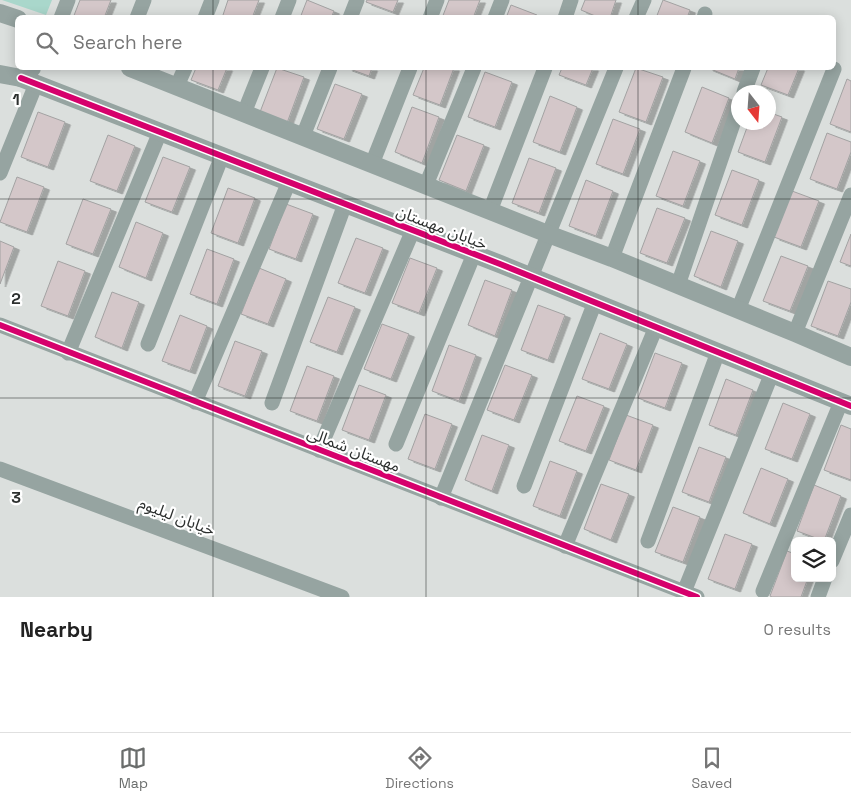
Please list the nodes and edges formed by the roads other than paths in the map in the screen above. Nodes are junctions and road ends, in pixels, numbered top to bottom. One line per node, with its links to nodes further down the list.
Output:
1 (68, 0): 11 (street)
2 (144, 0): 12 (street)
3 (212, 0): 13 (street)
4 (289, 0): 14 (street)
5 (357, 0): 15 (street)
6 (437, 0): 16 (street)
7 (502, 0): 17 (street)
8 (571, 0): 18 (street)
9 (644, 0): 19 (street)
10 (0, 13): 20 (street)
11 (62, 15)
12 (138, 15)
13 (206, 15)
14 (283, 15)
15 (351, 15)
16 (431, 15)
17 (496, 15)
18 (566, 15)
19 (637, 15)
20 (15, 18)
21 (135, 70): 35 (street, خیابان مهستان)
22 (184, 70): 35 (street)
23 (261, 70): 36 (street)
24 (329, 70): 39 (street)
25 (409, 70): 41 (street)
26 (473, 70): 44 (street)
27 (544, 70): 47 (street)
28 (615, 70): 49 (street)
29 (683, 70): 51 (street)
30 (752, 70): 34 (street)
31 (834, 70): 55 (street)
32 (0, 74): 33 (street, خیابان مهستان)
33 (30, 77): 38 (street, خیابان مهستان); 42 (street)
34 (747, 85)
35 (177, 86): 36 (street, خیابان مهستان)
36 (244, 113): 39 (street, خیابان مهستان)
37 (731, 130): 53 (street)
38 (160, 132): 40 (street, خیابان مهستان); 60 (street)
39 (303, 136): 41 (street, خیابان مهستان)
40 (222, 156): 43 (street, خیابان مهستان); 59 (street)
41 (372, 164): 44 (street, خیابان مهستان)
42 (0, 172)
43 (289, 182): 46 (street, خیابان مهستان); 64 (street)
44 (426, 185): 47 (street, خیابان مهستان)
45 (851, 195): 58 (street)
46 (345, 204): 48 (street, خیابان مهستان); 65 (street)
47 (490, 211): 49 (street, خیابان مهستان)
48 (413, 230): 50 (street, خیابان مهستان); 68 (street)
49 (548, 234): 51 (street, خیابان مهستان); 52 (street)
50 (474, 254): 52 (street, خیابان مهستان); 67 (street)
51 (612, 258): 53 (street, خیابان مهستان)
52 (531, 277): 54 (street, خیابان مهستان); 71 (street)
53 (678, 285): 55 (street, خیابان مهستان)
54 (594, 302): 57 (street, خیابان مهستان); 70 (street)
55 (738, 310): 58 (street, خیابان مهستان)
56 (0, 325): 60 (street, مهستان شمالی)
57 (656, 327): 61 (street, خیابان مهستان); 74 (street)
58 (795, 333): 62 (street, خیابان مهستان)
59 (148, 344)
60 (68, 352): 64 (street, مهستان شمالی)
61 (718, 352): 63 (street, خیابان مهستان); 73 (street)
62 (851, 357)
63 (772, 373): 66 (street, خیابان مهستان); 78 (street)
64 (195, 402): 68 (street, مهستان شمالی)
65 (272, 403)
66 (846, 404): 77 (street)
67 (396, 444)
68 (319, 450): 71 (street, مهستان شمالی)
69 (0, 468): 79 (street, خیابان لیلیوم)
70 (524, 486)
71 (441, 498): 74 (street, مهستان شمالی)
72 (851, 515): 75 (street)
73 (648, 541)
74 (565, 546): 78 (street, مهستان شمالی)
75 (836, 551)
76 (824, 582): 80 (street)
77 (763, 590)
78 (691, 594)
79 (342, 597)
80 (818, 597)

